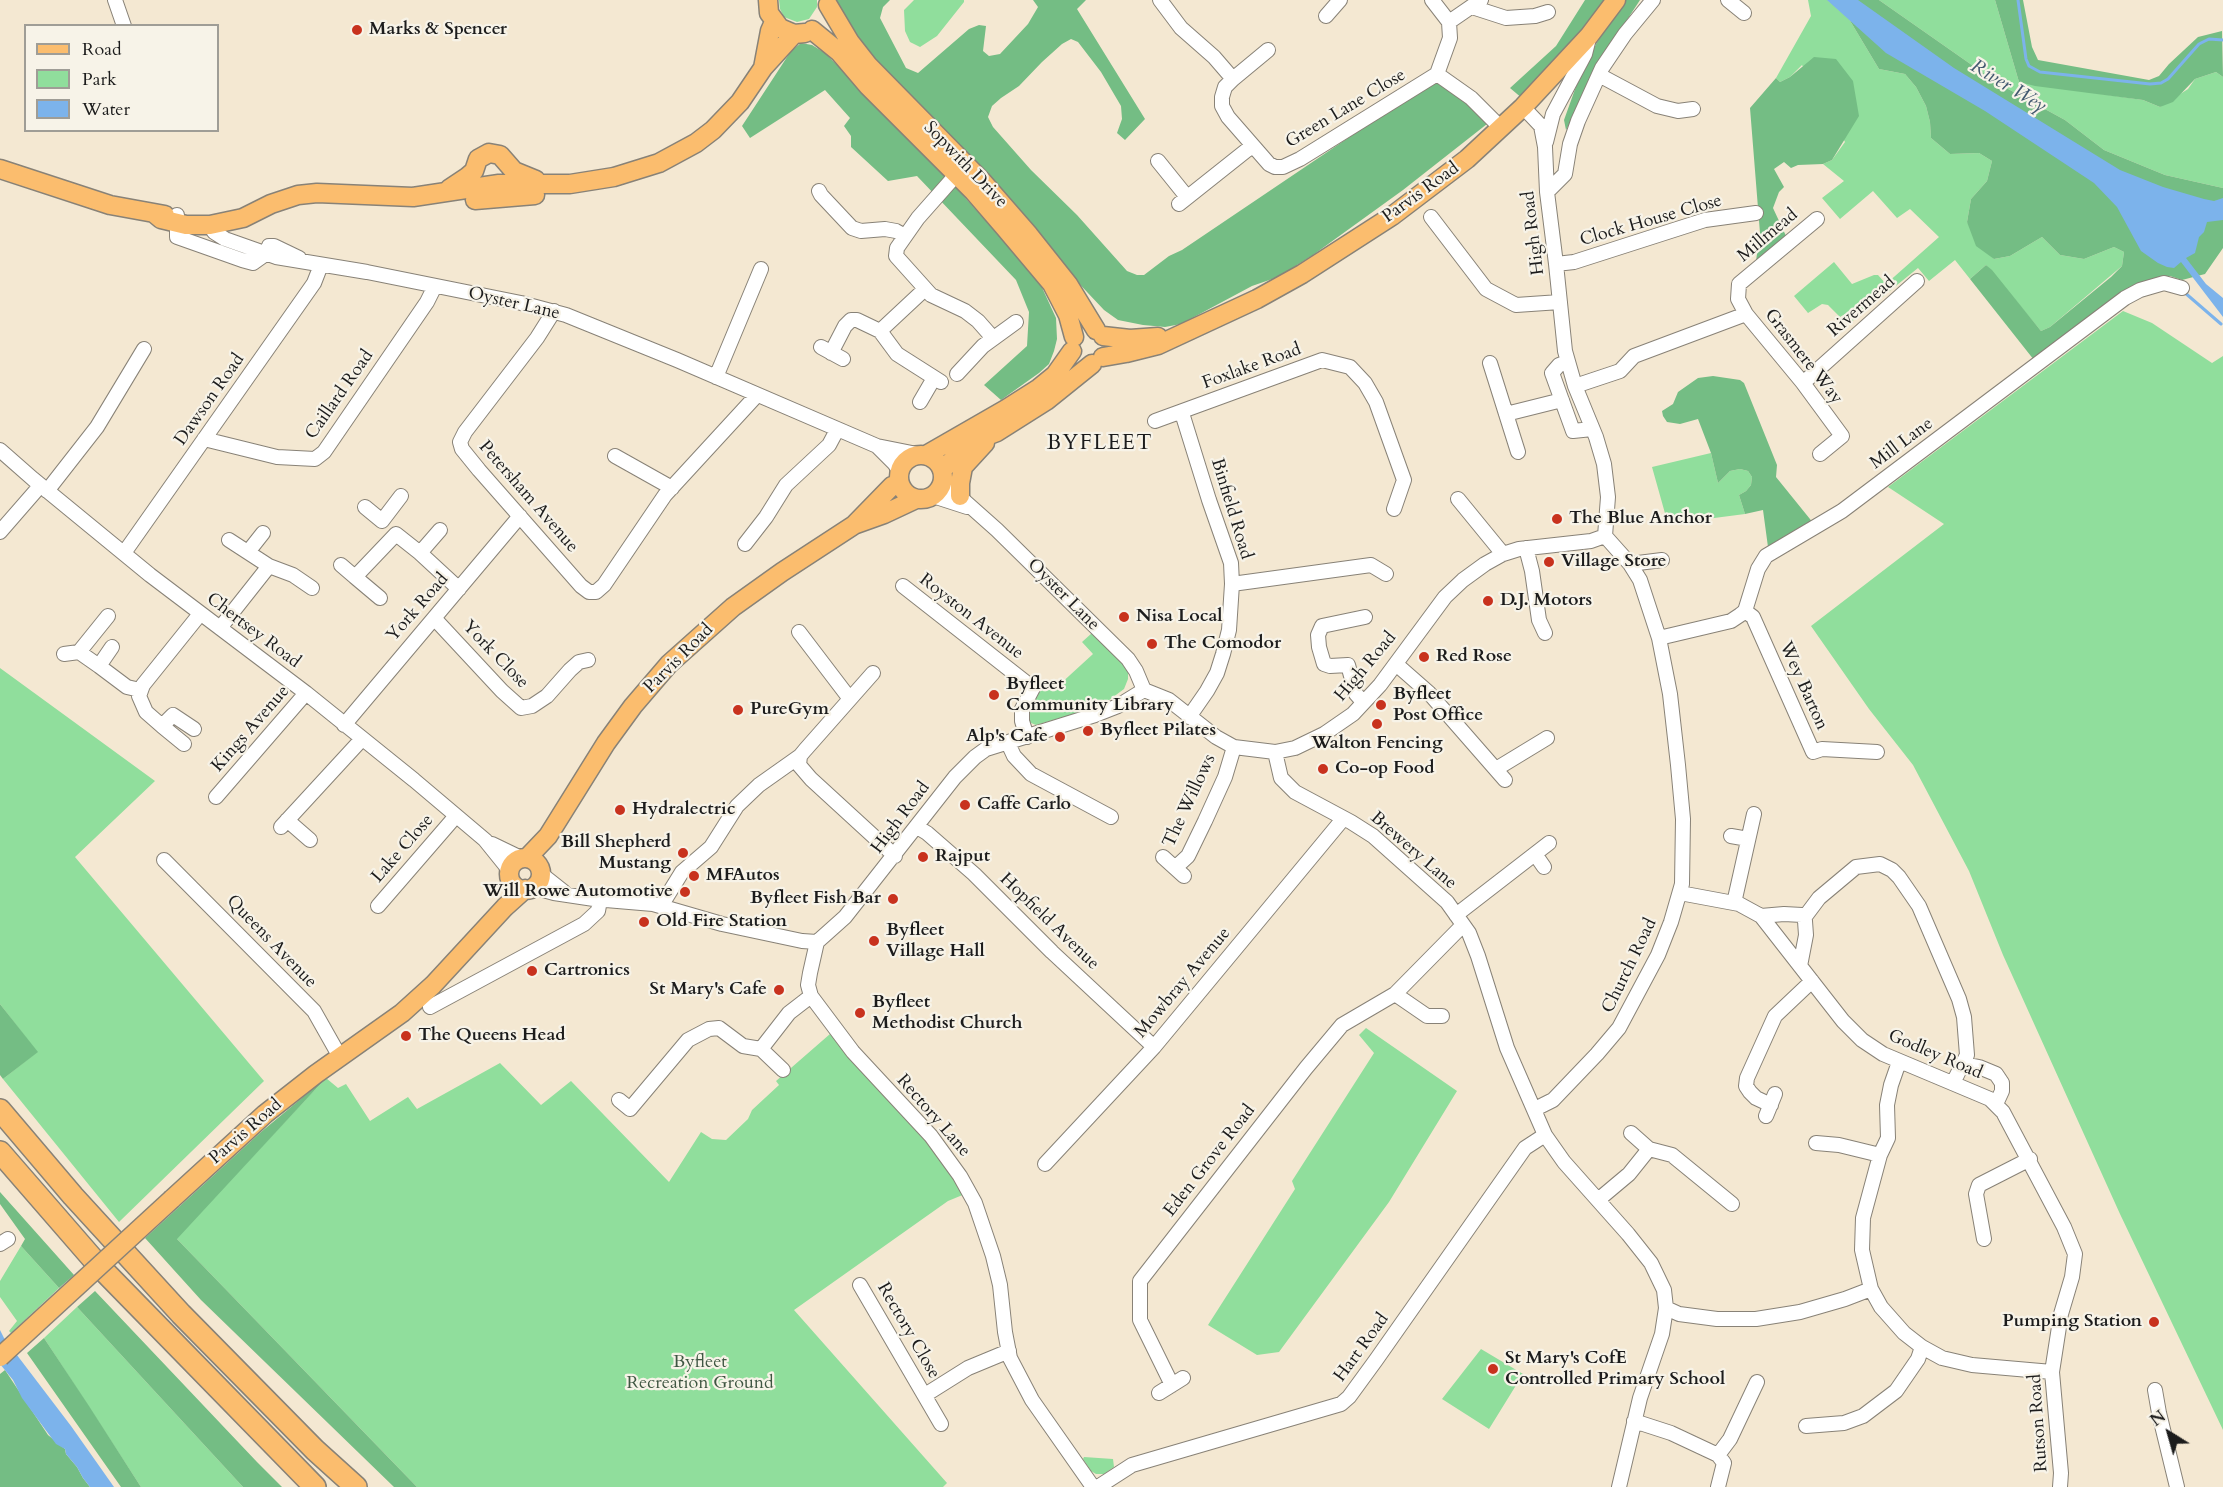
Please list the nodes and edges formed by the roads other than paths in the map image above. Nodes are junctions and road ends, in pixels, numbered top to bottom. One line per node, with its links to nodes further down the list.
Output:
1 (115, 0): 15 (street)
2 (1160, 0): 22 (street)
3 (1340, 0): 13 (street)
4 (1432, 0): 14 (street)
5 (1616, 0): 17 (main road, Parvis Road)
6 (1653, 0): 21 (street)
7 (1728, 0): 12 (street)
8 (828, 2): 16 (main road, Sopwith Drive); 59 (main road, Sopwith Drive)
9 (1476, 3): 11 (street); 14 (street)
10 (768, 8): 16 (main road, Sopwith Drive); 19 (main road)
11 (1548, 12)
12 (1744, 13)
13 (1326, 16)
14 (1449, 22): 20 (street)
15 (123, 24)
16 (803, 32): 19 (main road); 32 (main road, Sopwith Drive)
17 (1589, 36): 23 (main road, Parvis Road); 27 (street, High Road)
18 (1268, 50): 22 (street, Green Lane Close)
19 (763, 68): 33 (main road)
20 (1437, 74): 25 (street); 26 (street, Green Lane Close)
21 (1599, 75): 24 (street); 36 (street)
22 (1233, 79): 26 (street, Green Lane Close)
23 (1523, 108): 25 (main road, Parvis Road); 27 (street, High Road)
24 (1693, 110)
25 (1502, 128): 58 (main road, Parvis Road)
26 (1252, 146): 28 (street)
27 (1545, 147): 36 (street, High Road)
28 (1158, 161)
29 (507, 164): 31 (main road); 33 (main road); 34 (main road)
30 (0, 169): 41 (main road)
31 (474, 171): 34 (main road); 37 (main road)
32 (956, 175): 44 (street); 61 (main road, Sopwith Drive)
33 (561, 184): 34 (main road); 37 (main road)
34 (493, 185): 37 (main road)
35 (819, 191): 44 (street)
36 (1547, 192): 46 (street, High Road)
37 (422, 196): 38 (main road)
38 (271, 204): 41 (main road); 43 (main road)
39 (1756, 213): 46 (street, Clock House Close)
40 (1431, 217): 53 (street)
41 (182, 219): 43 (main road); 45 (street, Oyster Lane)
42 (1817, 219): 55 (street, Millmead)
43 (210, 225): 45 (street, Oyster Lane)
44 (905, 236): 52 (street)
45 (267, 253): 47 (street, Oyster Lane)
46 (1556, 264): 53 (street, High Road)
47 (321, 265): 50 (street, Oyster Lane); 80 (street, Dawson Road)
48 (761, 268): 68 (street)
49 (1917, 281): 69 (street, Rivermead)
50 (435, 286): 54 (street, Oyster Lane); 80 (street, Caillard Road)
51 (2182, 288): 122 (street, Mill Lane)
52 (925, 289): 57 (street); 60 (street)
53 (1560, 302): 65 (street, High Road)
54 (554, 311): 68 (street, Oyster Lane); 96 (street, Petersham Avenue)
55 (1746, 314): 69 (street, Grasmere Way); 70 (street, Grasmere Way)
56 (1016, 322): 60 (street)
57 (880, 332): 63 (street); 73 (street)
58 (1184, 332): 59 (main road, Parvis Road); 64 (main road, Parvis Road)
59 (1099, 333): 61 (main road); 64 (main road)
60 (993, 338): 67 (street)
61 (1073, 344): 64 (main road); 84 (main road)
62 (144, 349): 89 (street)
63 (832, 353)
64 (1098, 360): 79 (main road, Parvis Road)
65 (1567, 362): 70 (street, High Road); 72 (street)
66 (1490, 363): 75 (street)
67 (957, 374)
68 (716, 377): 71 (street, Oyster Lane)
69 (1803, 383): 85 (street, Grasmere Way)
70 (1575, 387): 77 (street, High Road)
71 (758, 395): 78 (street, Oyster Lane); 90 (street, Petersham Avenue)
72 (1562, 400): 75 (street); 77 (street)
73 (921, 402)
74 (1182, 412): 76 (street, Foxlake Road); 95 (street, Foxlake Road); 117 (street, Binfield Road)
75 (1506, 414): 83 (street)
76 (1155, 421)
77 (1592, 429): 103 (street, High Road)
78 (837, 430): 81 (street, Oyster Lane); 105 (street)
79 (998, 432): 88 (main road, Parvis Road); 93 (main road)
80 (204, 440): 108 (street, Dawson Road)
81 (877, 446): 84 (street, Oyster Lane); 87 (street, Oyster Lane)
82 (0, 450): 89 (street, Chertsey Road)
83 (1518, 452)
84 (922, 454): 87 (main road); 88 (main road)
85 (1820, 454)
86 (615, 456): 90 (street)
87 (899, 477): 88 (main road); 98 (main road, Parvis Road)
88 (933, 487): 93 (street, Oyster Lane); 98 (main road, Parvis Road)
89 (43, 488): 100 (street); 108 (street, Chertsey Road)
90 (672, 488): 96 (street, Petersham Avenue)
91 (401, 496): 97 (street)
92 (1458, 499): 110 (street)
93 (966, 502): 139 (street, Oyster Lane)
94 (365, 507): 97 (street)
95 (1394, 509)
96 (520, 516): 120 (street, York Road)
97 (382, 521): 102 (street)
98 (854, 525): 171 (main road, Parvis Road)
99 (440, 530): 109 (street)
100 (0, 532)
101 (263, 533): 107 (street)
102 (396, 534): 109 (street); 116 (street)
103 (1605, 536): 106 (street, High Road); 112 (street, Church Road)
104 (229, 540): 107 (street)
105 (745, 544)
106 (1526, 548): 110 (street, High Road); 129 (street)
107 (248, 552): 113 (street)
108 (124, 553): 123 (street, Chertsey Road)
109 (420, 554): 120 (street)
110 (1503, 554): 135 (street, High Road)
111 (1662, 560): 112 (street)
112 (1630, 564): 130 (street, Church Road)
113 (269, 566): 119 (street); 127 (street)
114 (341, 566): 116 (street)
115 (1386, 574): 117 (street)
116 (356, 577): 121 (street)
117 (1232, 584): 143 (street, Binfield Road)
118 (903, 586): 147 (street, Royston Avenue)
119 (312, 588)
120 (459, 589): 126 (street, York Road)
121 (380, 598)
122 (1745, 611): 130 (street); 154 (street, Wey Barton)
123 (200, 614): 127 (street, Chertsey Road); 138 (street)
124 (108, 616): 132 (street)
125 (1365, 617): 142 (street)
126 (434, 618): 134 (street, York Close); 144 (street, York Road)
127 (220, 628): 140 (street, Chertsey Road)
128 (799, 632): 141 (street)
129 (1545, 633)
130 (1659, 638): 172 (street, Church Road)
131 (112, 647): 136 (street)
132 (79, 652): 133 (street); 136 (street)
133 (64, 654)
134 (588, 660)
135 (1396, 664): 142 (street, High Road); 149 (street)
136 (99, 666): 138 (street)
137 (873, 673): 141 (street)
138 (140, 690): 145 (street)
139 (1144, 690): 143 (street, High Road); 147 (street, High Road)
140 (306, 693): 144 (street, Chertsey Road); 156 (street, Kings Avenue)
141 (850, 699): 155 (street)
142 (1363, 702): 153 (street, High Road)
143 (1190, 717): 152 (street, High Road)
144 (344, 725): 148 (street, Chertsey Road)
145 (162, 726): 146 (street); 151 (street)
146 (194, 729)
147 (1027, 737): 150 (street, High Road)
148 (362, 738): 158 (street, Chertsey Road); 164 (street)
149 (1547, 738)
150 (1008, 742): 159 (street); 161 (street, High Road)
151 (184, 744)
152 (1234, 747): 153 (street, High Road); 168 (street, The Willows)
153 (1275, 752): 160 (street, Brewery Lane)
154 (1877, 752)
155 (800, 756): 167 (street); 176 (street)
156 (218, 789)
157 (1754, 814): 163 (street)
158 (456, 817): 171 (street, Chertsey Road); 175 (street, Lake Close)
159 (1111, 817)
160 (1344, 819): 179 (street, Brewery Lane); 187 (street, Mowbray Avenue)
161 (916, 827): 167 (street, High Road); 187 (street, Hopfield Avenue)
162 (1731, 836): 163 (street)
163 (1748, 839): 174 (street)
164 (310, 840)
165 (1549, 843): 166 (street, Eden Grove Road)
166 (1535, 854): 170 (street); 179 (street, Eden Grove Road)
167 (895, 856): 180 (street, High Road)
168 (1163, 857)
169 (164, 860): 189 (street, Queens Avenue)
170 (1544, 867)
171 (526, 873): 173 (street); 189 (main road, Parvis Road)
172 (1680, 893): 174 (street, Godley Road); 197 (street, Church Road)
173 (600, 900): 176 (street); 185 (street)
174 (1734, 903): 177 (street, Godley Road)
175 (378, 906)
176 (661, 906): 180 (street)
177 (1761, 916): 178 (street); 181 (street, Godley Road)
178 (1803, 918): 181 (street); 191 (street)
179 (1460, 920): 183 (street, Eden Grove Road); 197 (street, Brewery Lane)
180 (817, 942): 184 (street)
181 (1800, 966): 182 (street, Godley Road)
182 (1812, 981): 190 (street, Godley Road); 196 (street)
183 (1395, 994): 186 (street); 220 (street, Eden Grove Road)
184 (811, 996): 188 (street); 215 (street, Rectory Lane)
185 (430, 1008)
186 (1442, 1016)
187 (1154, 1047): 206 (street, Mowbray Avenue)
188 (761, 1049): 192 (street); 194 (street)
189 (340, 1057): 216 (main road, Parvis Road, bridge)
190 (1899, 1062): 193 (street, Godley Road); 204 (street)
191 (1964, 1064): 193 (street); 195 (street)
192 (783, 1070)
193 (1953, 1083): 195 (street, Godley Road)
194 (619, 1100)
195 (1996, 1104): 205 (street, Godley Road)
196 (1771, 1105)
197 (1535, 1109): 200 (street)
198 (0, 1110): 228 (highway)
199 (1630, 1133): 202 (street)
200 (1545, 1135): 207 (street); 230 (street, Hart Road)
201 (1816, 1143): 204 (street)
202 (1649, 1149): 207 (street); 208 (street)
203 (0, 1152): 227 (highway)
204 (1880, 1155): 211 (street)
205 (2030, 1159): 209 (street); 212 (street, Godley Road)
206 (1045, 1164)
207 (1598, 1200): 213 (street)
208 (1732, 1204)
209 (1986, 1232)
210 (860, 1285): 221 (street, Rectory Close)
211 (1871, 1289): 213 (street); 214 (street)
212 (2068, 1289): 217 (street, Rutson Road)
213 (1666, 1308): 222 (street)
214 (1922, 1347): 217 (street); 224 (street)
215 (1009, 1351): 221 (street, Rectory Close); 229 (street, Rectory Lane)
216 (0, 1358)
217 (2052, 1372): 226 (street, Rutson Road)
218 (1757, 1383): 225 (street)
219 (2155, 1390): 233 (street)
220 (1159, 1393)
221 (925, 1395): 223 (street, Rectory Close)
222 (1634, 1421): 225 (street); 231 (street)
223 (941, 1424)
224 (1806, 1426)
225 (1718, 1455): 232 (street)
226 (2060, 1486)
227 (315, 1487)
228 (356, 1487)
229 (1093, 1487)
230 (1098, 1487)
231 (1619, 1487)
232 (1718, 1487)
233 (2177, 1487)

